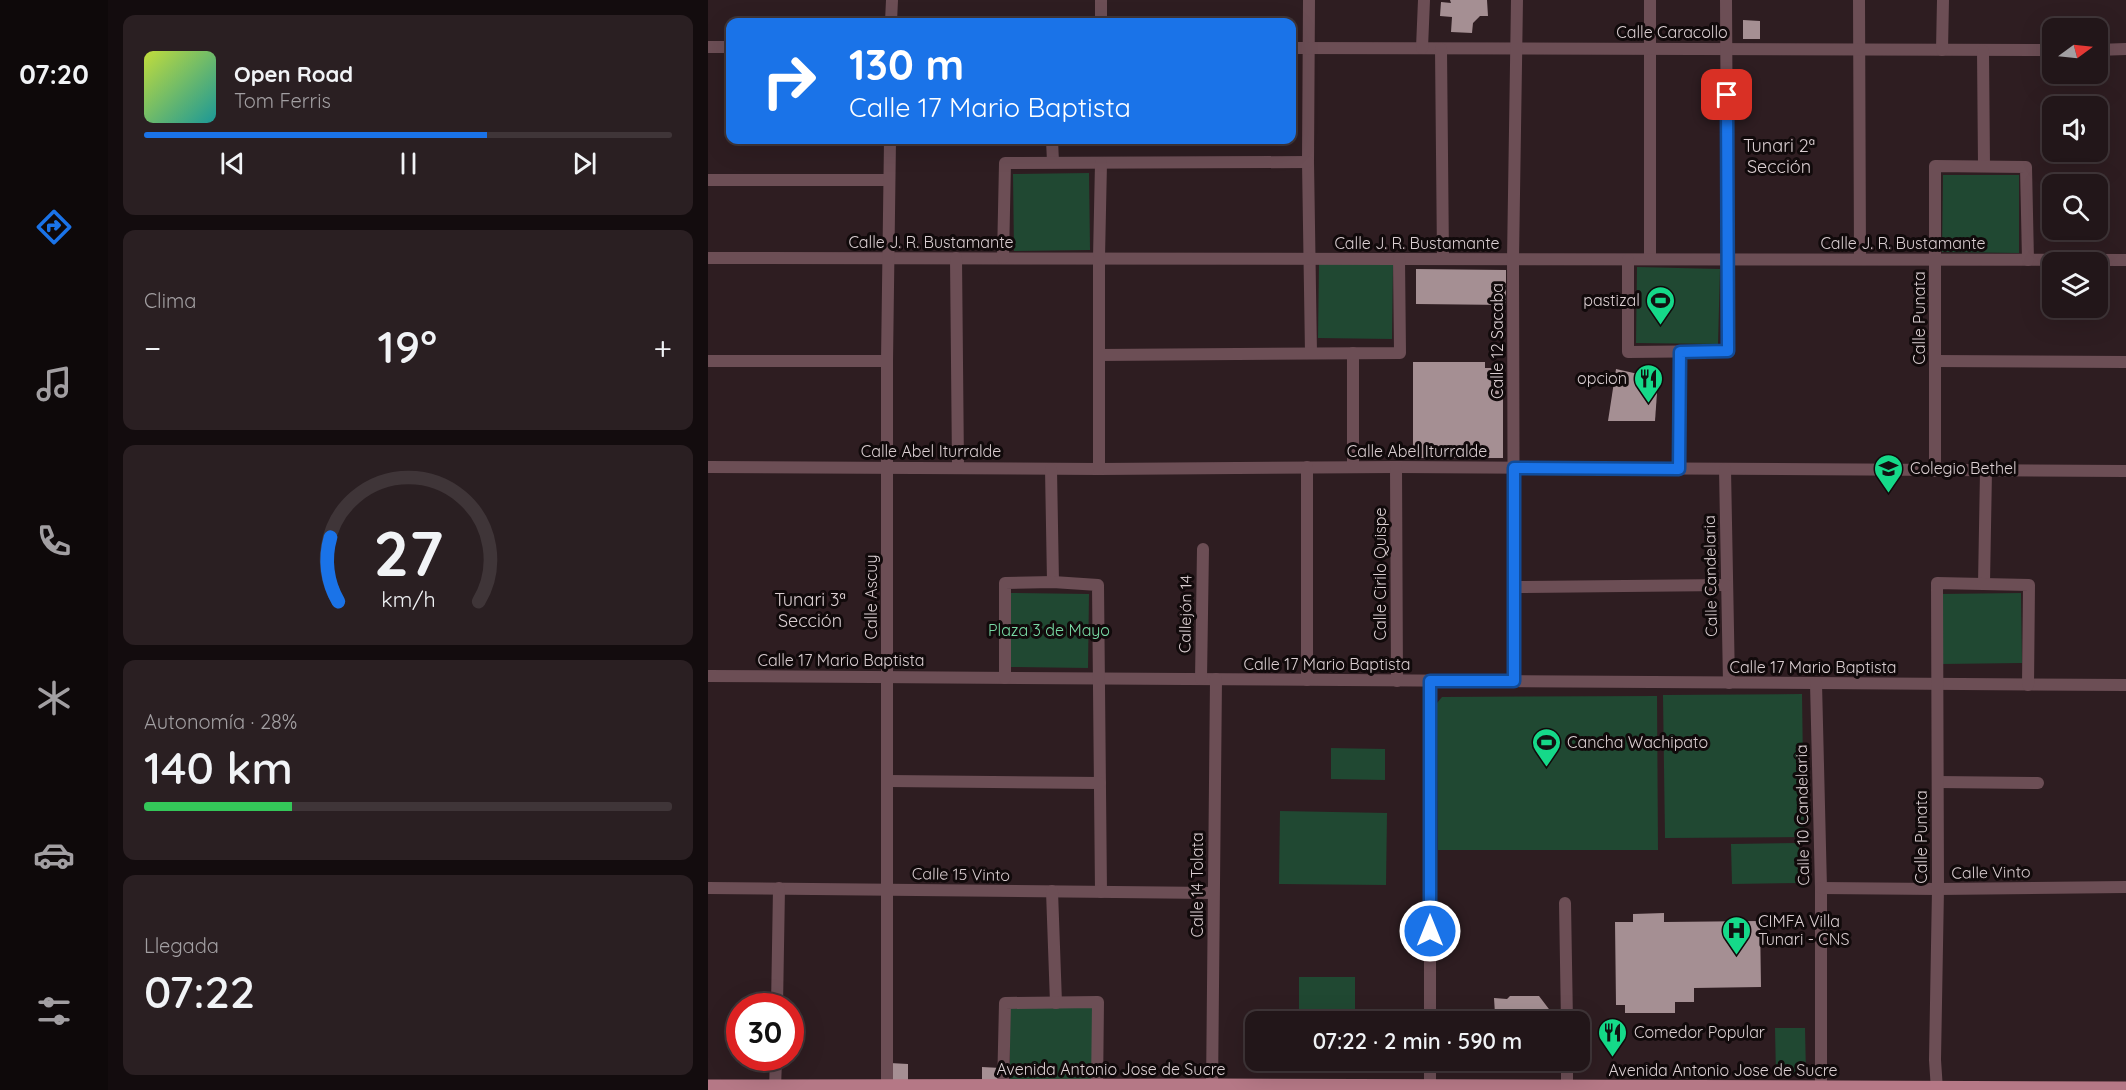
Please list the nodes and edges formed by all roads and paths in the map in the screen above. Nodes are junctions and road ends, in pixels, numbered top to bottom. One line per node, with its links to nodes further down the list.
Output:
1 (892, 0): 10 (street)
2 (1101, 0): 11 (street)
3 (1309, 0): 15 (street)
4 (1424, 0): 16 (street)
5 (1516, 0): 17 (street, Calle 12 Sacaba)
6 (1650, 0): 20 (street)
7 (1726, 0): 18 (street)
8 (1859, 0): 22 (street)
9 (1943, 0): 23 (street)
10 (891, 18)
11 (1101, 18)
12 (708, 47): 13 (street)
13 (726, 47)
14 (1296, 48): 15 (street, Calle Caracollo)
15 (1309, 48): 16 (street, Calle Caracollo); 30 (street)
16 (1422, 48): 19 (street, Calle Caracollo)
17 (1516, 48): 19 (street, Calle Caracollo); 20 (street, Calle Caracollo); 43 (street, Calle 12 Sacaba)
18 (1726, 48): 20 (street, Calle Caracollo); 22 (street, Calle Caracollo); 47 (street)
19 (1441, 49): 42 (street)
20 (1649, 49): 46 (street)
21 (2126, 49): 25 (street)
22 (1859, 50): 23 (street, Calle Caracollo); 44 (street)
23 (1942, 50): 26 (street, Calle Caracollo)
24 (2042, 50): 26 (street, Calle Caracollo)
25 (2108, 50)
26 (1983, 51): 32 (street)
27 (890, 144): 34 (street, Calle Ascuy)
28 (1052, 144): 29 (street)
29 (1053, 162): 31 (street); 38 (street)
30 (1308, 162): 31 (street); 40 (street)
31 (1101, 163): 39 (street)
32 (1984, 166): 48 (street, Calle Punata); 49 (street)
33 (708, 180): 34 (street)
34 (890, 180): 36 (street, Calle Ascuy)
35 (708, 258): 36 (street, Calle J. R. Bustamante)
36 (888, 258): 37 (street, Calle J. R. Bustamante); 56 (street, Calle Ascuy)
37 (956, 258): 38 (street, Calle J. R. Bustamante); 61 (street)
38 (1003, 258): 39 (street, Calle J. R. Bustamante)
39 (1098, 258): 40 (street, Calle J. R. Bustamante); 54 (street)
40 (1310, 259): 41 (street, Calle J. R. Bustamante); 52 (street)
41 (1399, 259): 42 (street, Calle J. R. Bustamante); 53 (street)
42 (1443, 259): 43 (street, Calle J. R. Bustamante)
43 (1514, 259): 45 (street, Calle J. R. Bustamante); 65 (street, Calle 12 Sacaba)
44 (1860, 259): 47 (street, Calle J. R. Bustamante); 48 (street, Calle J. R. Bustamante)
45 (1628, 260): 46 (street, Calle J. R. Bustamante); 51 (street)
46 (1650, 260): 47 (street, Calle J. R. Bustamante)
47 (1729, 260): 51 (street)
48 (1935, 260): 49 (street, Calle J. R. Bustamante); 57 (street, Calle Punata)
49 (2028, 260): 50 (street, Calle J. R. Bustamante)
50 (2126, 260)
51 (1680, 352): 68 (street)
52 (1311, 353): 53 (street); 54 (street)
53 (1353, 353): 63 (street)
54 (1099, 355): 67 (street)
55 (708, 361): 56 (street)
56 (887, 361): 60 (street, Calle Ascuy)
57 (1935, 361): 58 (street); 70 (street, Calle Punata)
58 (2126, 362)
59 (708, 467): 60 (street, Calle Abel Iturralde)
60 (888, 467): 61 (street, Calle Abel Iturralde); 79 (street, Calle Ascuy)
61 (958, 467): 66 (street, Calle Abel Iturralde)
62 (1307, 467): 63 (street, Calle Abel Iturralde); 67 (street, Calle Abel Iturralde); 84 (street)
63 (1353, 467): 64 (street, Calle Abel Iturralde)
64 (1396, 467): 65 (street, Calle Abel Iturralde); 85 (street, Calle Cirilo Quispe)
65 (1514, 468): 68 (street, Calle Abel Iturralde); 77 (street, Calle 12 Sacaba)
66 (1051, 469): 67 (street, Calle Abel Iturralde); 74 (street)
67 (1099, 469)
68 (1679, 469): 69 (street, Calle Abel Iturralde)
69 (1725, 469): 70 (street, Calle Abel Iturralde); 76 (street, Calle Candelaria)
70 (1935, 471): 71 (street, Calle Abel Iturralde)
71 (1986, 471): 72 (street, Calle Abel Iturralde); 75 (street)
72 (2126, 471)
73 (1203, 549): 82 (street, Callejón 14)
74 (1053, 582): 80 (street); 81 (street)
75 (1984, 584): 90 (street, Calle Punata); 91 (street)
76 (1726, 585): 77 (street); 88 (street, Calle Candelaria)
77 (1515, 587): 87 (street, Calle 12 Sacaba)
78 (708, 676): 79 (street, Calle 17 Mario Baptista)
79 (888, 677): 80 (street, Calle 17 Mario Baptista); 93 (street, Calle Ascuy)
80 (1005, 678): 81 (street, Calle 17 Mario Baptista)
81 (1098, 679): 82 (street, Calle 17 Mario Baptista); 95 (street)
82 (1201, 679): 83 (street, Calle 17 Mario Baptista)
83 (1216, 679): 84 (street, Calle 17 Mario Baptista); 105 (street, Calle 14 Tolata)
84 (1307, 680): 85 (street, Calle 17 Mario Baptista)
85 (1397, 681): 86 (street, Calle 17 Mario Baptista)
86 (1430, 681): 87 (street, Calle 17 Mario Baptista); 109 (street)
87 (1514, 681): 88 (street, Calle 17 Mario Baptista)
88 (1729, 683): 89 (street, Calle 17 Mario Baptista)
89 (1816, 683): 90 (street, Calle 17 Mario Baptista); 100 (street, Calle 10 Candelaria)
90 (1937, 684): 91 (street, Calle 17 Mario Baptista); 94 (street, Calle Punata)
91 (2028, 685): 92 (street, Calle 17 Mario Baptista)
92 (2126, 685)
93 (889, 781): 95 (street); 102 (street, Calle Ascuy)
94 (1938, 782): 96 (street); 101 (street, Calle Punata)
95 (1100, 783): 104 (street)
96 (2038, 783)
97 (2126, 887): 101 (street, Calle Vinto)
98 (708, 888): 99 (street, Calle 15 Vinto)
99 (779, 888): 102 (street, Calle 15 Vinto); 107 (street)
100 (1821, 888): 101 (street, Calle Vinto); 124 (street, Calle 10 Candelaria)
101 (1938, 889): 125 (street, Calle Punata)
102 (889, 890): 103 (street, Calle 15 Vinto); 116 (street, Calle Ascuy)
103 (1052, 891): 104 (street, Calle 15 Vinto); 108 (street)
104 (1101, 892): 105 (street, Calle 15 Vinto)
105 (1213, 893): 118 (street, Calle 14 Tolata)
106 (1565, 903): 110 (street)
107 (777, 993)
108 (1056, 1002): 117 (street); 121 (street)
109 (1430, 1011)
110 (1567, 1011)
111 (776, 1071): 120 (street)
112 (1430, 1071): 115 (street)
113 (1567, 1071): 123 (street)
114 (708, 1087): 120 (main road, Avenida Antonio Jose de Sucre)
115 (1430, 1087): 119 (main road, Avenida Antonio Jose de Sucre); 122 (main road, Avenida Antonio Jose de Sucre)
116 (887, 1088): 120 (main road, Avenida Antonio Jose de Sucre); 121 (main road, Avenida Antonio Jose de Sucre)
117 (1097, 1088): 118 (main road, Avenida Antonio Jose de Sucre); 121 (main road, Avenida Antonio Jose de Sucre)
118 (1213, 1088): 119 (main road, Avenida Antonio Jose de Sucre)
119 (1313, 1088)
120 (775, 1089)
121 (1003, 1089)
122 (1518, 1089): 123 (main road, Avenida Antonio Jose de Sucre)
123 (1567, 1089): 124 (main road, Avenida Antonio Jose de Sucre)
124 (1821, 1089): 125 (main road, Avenida Antonio Jose de Sucre)
125 (1937, 1089): 126 (main road, Avenida Antonio Jose de Sucre)
126 (2126, 1089)

